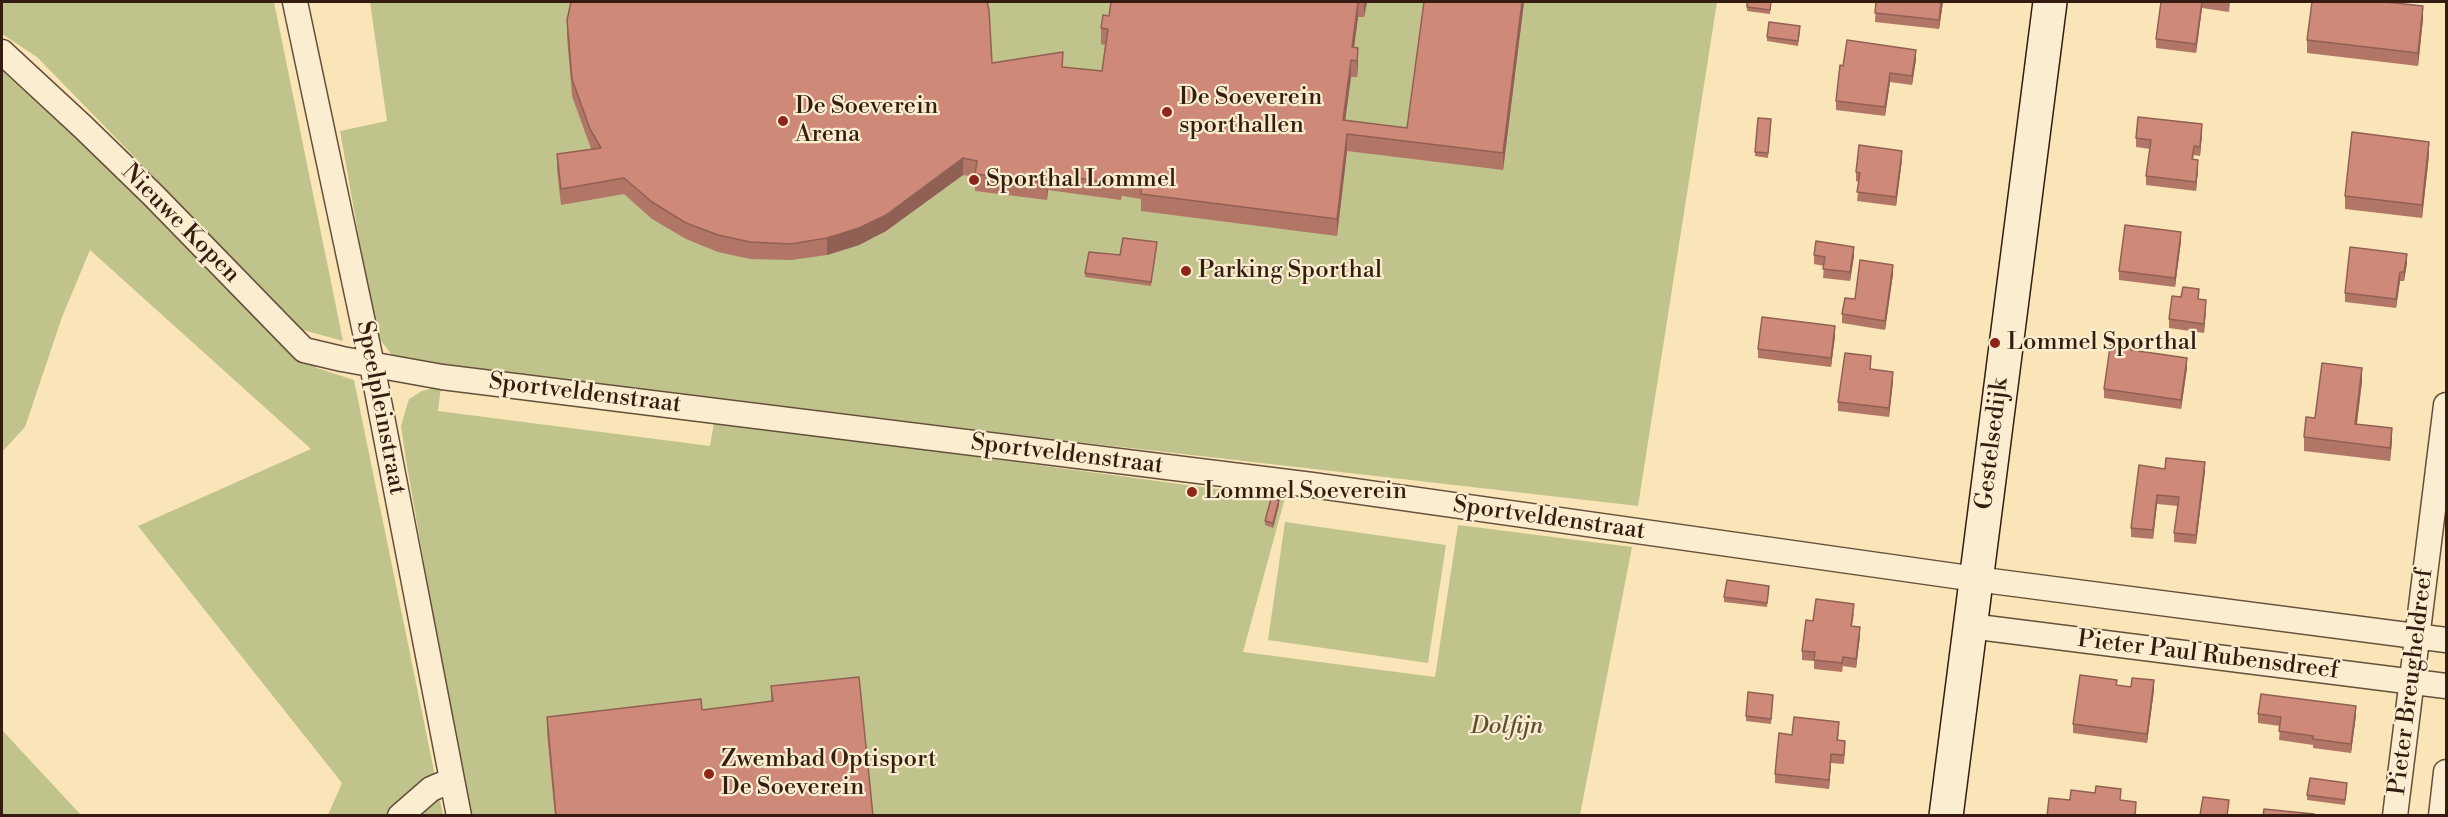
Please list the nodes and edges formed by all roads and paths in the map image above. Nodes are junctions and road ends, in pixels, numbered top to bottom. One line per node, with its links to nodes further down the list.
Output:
1 (295, 2): 4 (street, Speelpleinstraat)
2 (2050, 2): 6 (main road, Gestelsedijk)
3 (2, 52): 4 (street, Nieuwe Kopen)
4 (372, 365): 6 (street, Sportveldenstraat); 13 (street, Speelpleinstraat)
5 (2446, 405): 8 (street, Pieter Breugheldreef)
6 (1976, 579): 7 (main road, Gestelsedijk); 8 (street, Pieter Paul Rubensdreef)
7 (1970, 626): 10 (street, Pieter Paul Rubensdreef); 16 (main road, Gestelsedijk)
8 (2417, 636): 9 (street, Pieter Paul Rubensdreef); 10 (street, Pieter Breugheldreef)
9 (2446, 640)
10 (2411, 682): 11 (street, Pieter Paul Rubensdreef); 17 (street, Pieter Breugheldreef)
11 (2446, 686)
12 (2446, 772): 18 (street, Pieter Breugheldreef)
13 (452, 780): 14 (street); 15 (street, Speelpleinstraat)
14 (400, 816)
15 (459, 816)
16 (1946, 816)
17 (2395, 816)
18 (2441, 816)

